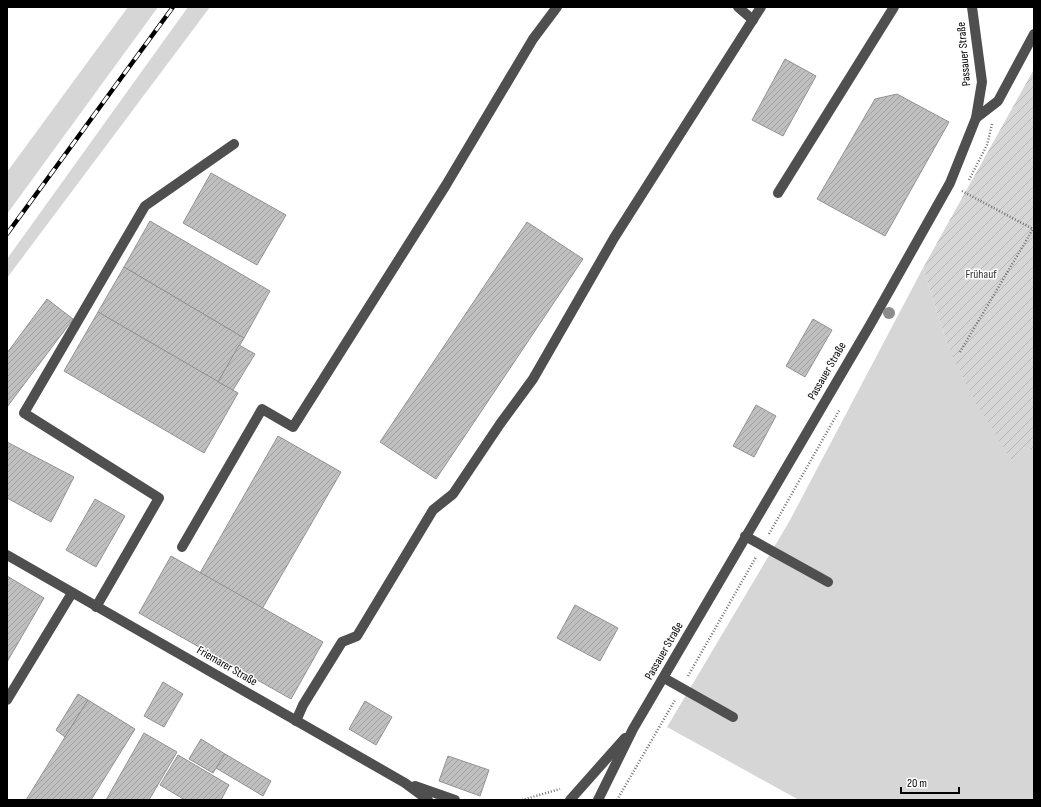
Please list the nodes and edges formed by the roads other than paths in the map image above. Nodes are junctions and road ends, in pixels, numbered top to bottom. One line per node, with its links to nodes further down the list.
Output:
1 (557, 7): 12 (street)
2 (738, 7): 6 (street)
3 (761, 7): 6 (street)
4 (894, 7): 10 (street)
5 (972, 7): 8 (street, Passauer Straße)
6 (753, 20): 20 (street)
7 (1034, 34): 8 (street)
8 (976, 118): 11 (street, Passauer Straße)
9 (234, 144): 16 (street)
10 (778, 193)
11 (745, 536): 14 (street); 17 (street, Passauer Straße)
12 (182, 547)
13 (7, 555): 15 (street, Friemarer Straße)
14 (828, 582)
15 (72, 593): 16 (street, Friemarer Straße); 18 (street)
16 (96, 607): 20 (street, Friemarer Straße)
17 (664, 678): 19 (street); 21 (street, Passauer Straße)
18 (7, 700)
19 (733, 717)
20 (296, 721): 22 (street, Friemarer Straße)
21 (634, 729): 25 (street, Passauer Straße); 26 (street, Passauer Straße)
22 (405, 783): 23 (street); 24 (street)
23 (428, 800)
24 (455, 800)
25 (570, 800)
26 (598, 800)

